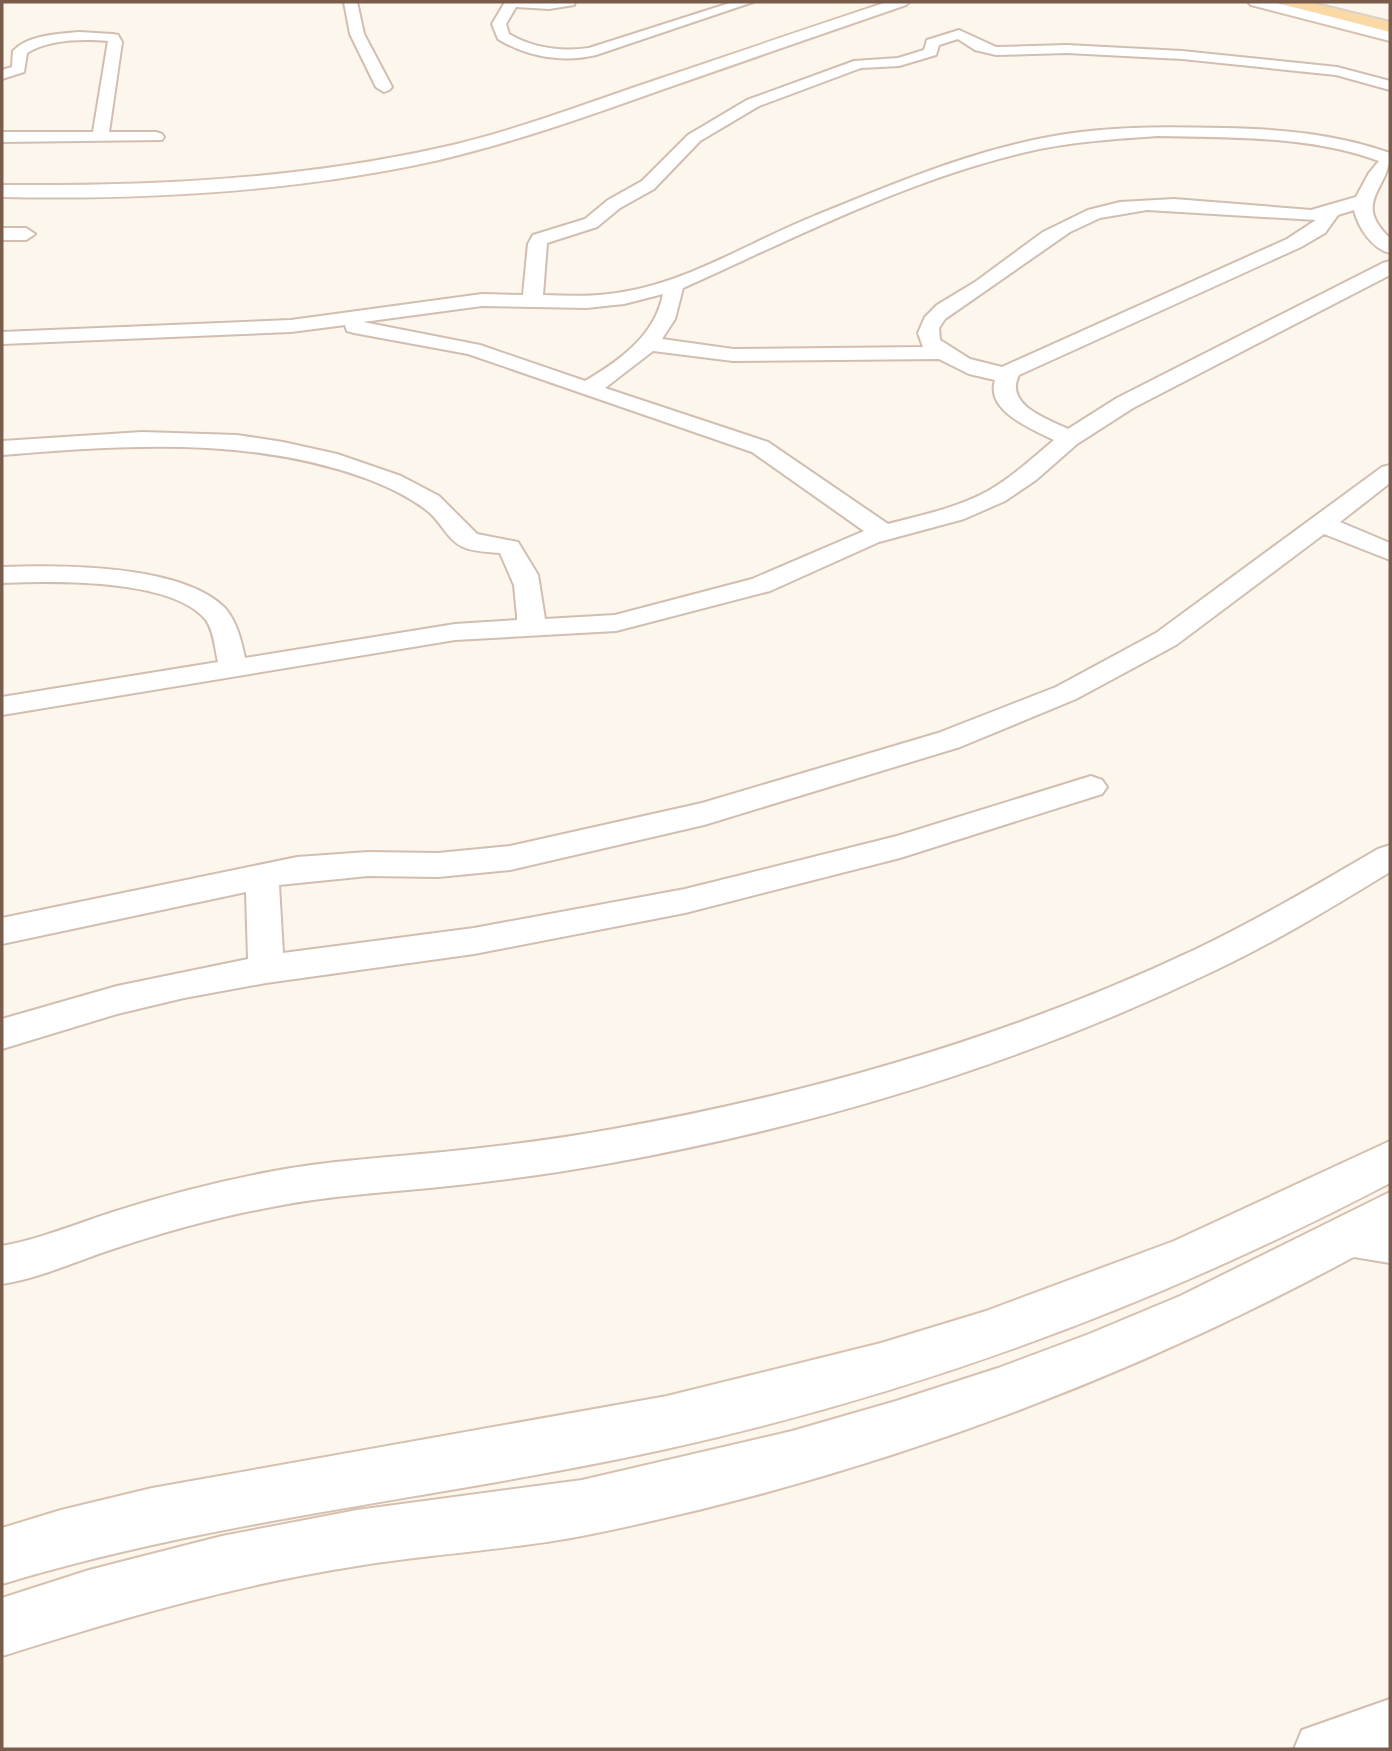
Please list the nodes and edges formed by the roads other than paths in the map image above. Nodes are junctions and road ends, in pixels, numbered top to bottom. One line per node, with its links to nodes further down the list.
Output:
1 (349, 2): 13 (street)
2 (512, 2): 3 (street); 4 (street)
3 (569, 2)
4 (746, 2)
5 (871, 2): 18 (street)
6 (901, 2): 19 (street)
7 (1256, 2): 10 (street)
8 (1291, 2): 9 (main road)
9 (1390, 27)
10 (1390, 36)
11 (2, 75): 15 (street)
12 (1390, 86): 27 (street)
13 (384, 87)
14 (2, 137): 15 (street)
15 (100, 137): 16 (street)
16 (156, 137)
17 (1390, 160): 20 (street); 26 (street)
18 (2, 181)
19 (2, 191)
20 (1362, 201): 21 (street); 24 (street)
21 (1332, 211): 31 (street); 32 (street)
22 (2, 234): 23 (street)
23 (26, 234)
24 (1390, 247)
25 (1390, 267): 34 (street)
26 (674, 285): 27 (street); 30 (street)
27 (533, 300): 28 (street)
28 (338, 321): 29 (street); 33 (street)
29 (2, 338)
30 (648, 344): 31 (street); 33 (street)
31 (942, 353): 32 (street)
32 (1008, 374): 34 (street)
33 (588, 389): 38 (street)
34 (1069, 439): 38 (street)
35 (2, 449): 41 (street)
36 (1390, 472): 37 (street)
37 (1322, 524): 39 (street); 46 (street)
38 (884, 533): 41 (street)
39 (1390, 552)
40 (2, 575): 42 (street)
41 (531, 627): 42 (street)
42 (233, 667): 43 (street)
43 (2, 706)
44 (1091, 788): 48 (street)
45 (1390, 857): 52 (street)
46 (262, 875): 47 (street); 48 (street)
47 (2, 931)
48 (266, 969): 49 (street)
49 (2, 1034)
50 (1390, 1161): 53 (street)
51 (1376, 1231): 54 (street)
52 (2, 1265)
53 (2, 1556)
54 (2, 1627)
55 (1390, 1726): 56 (street)
56 (1321, 1749)

